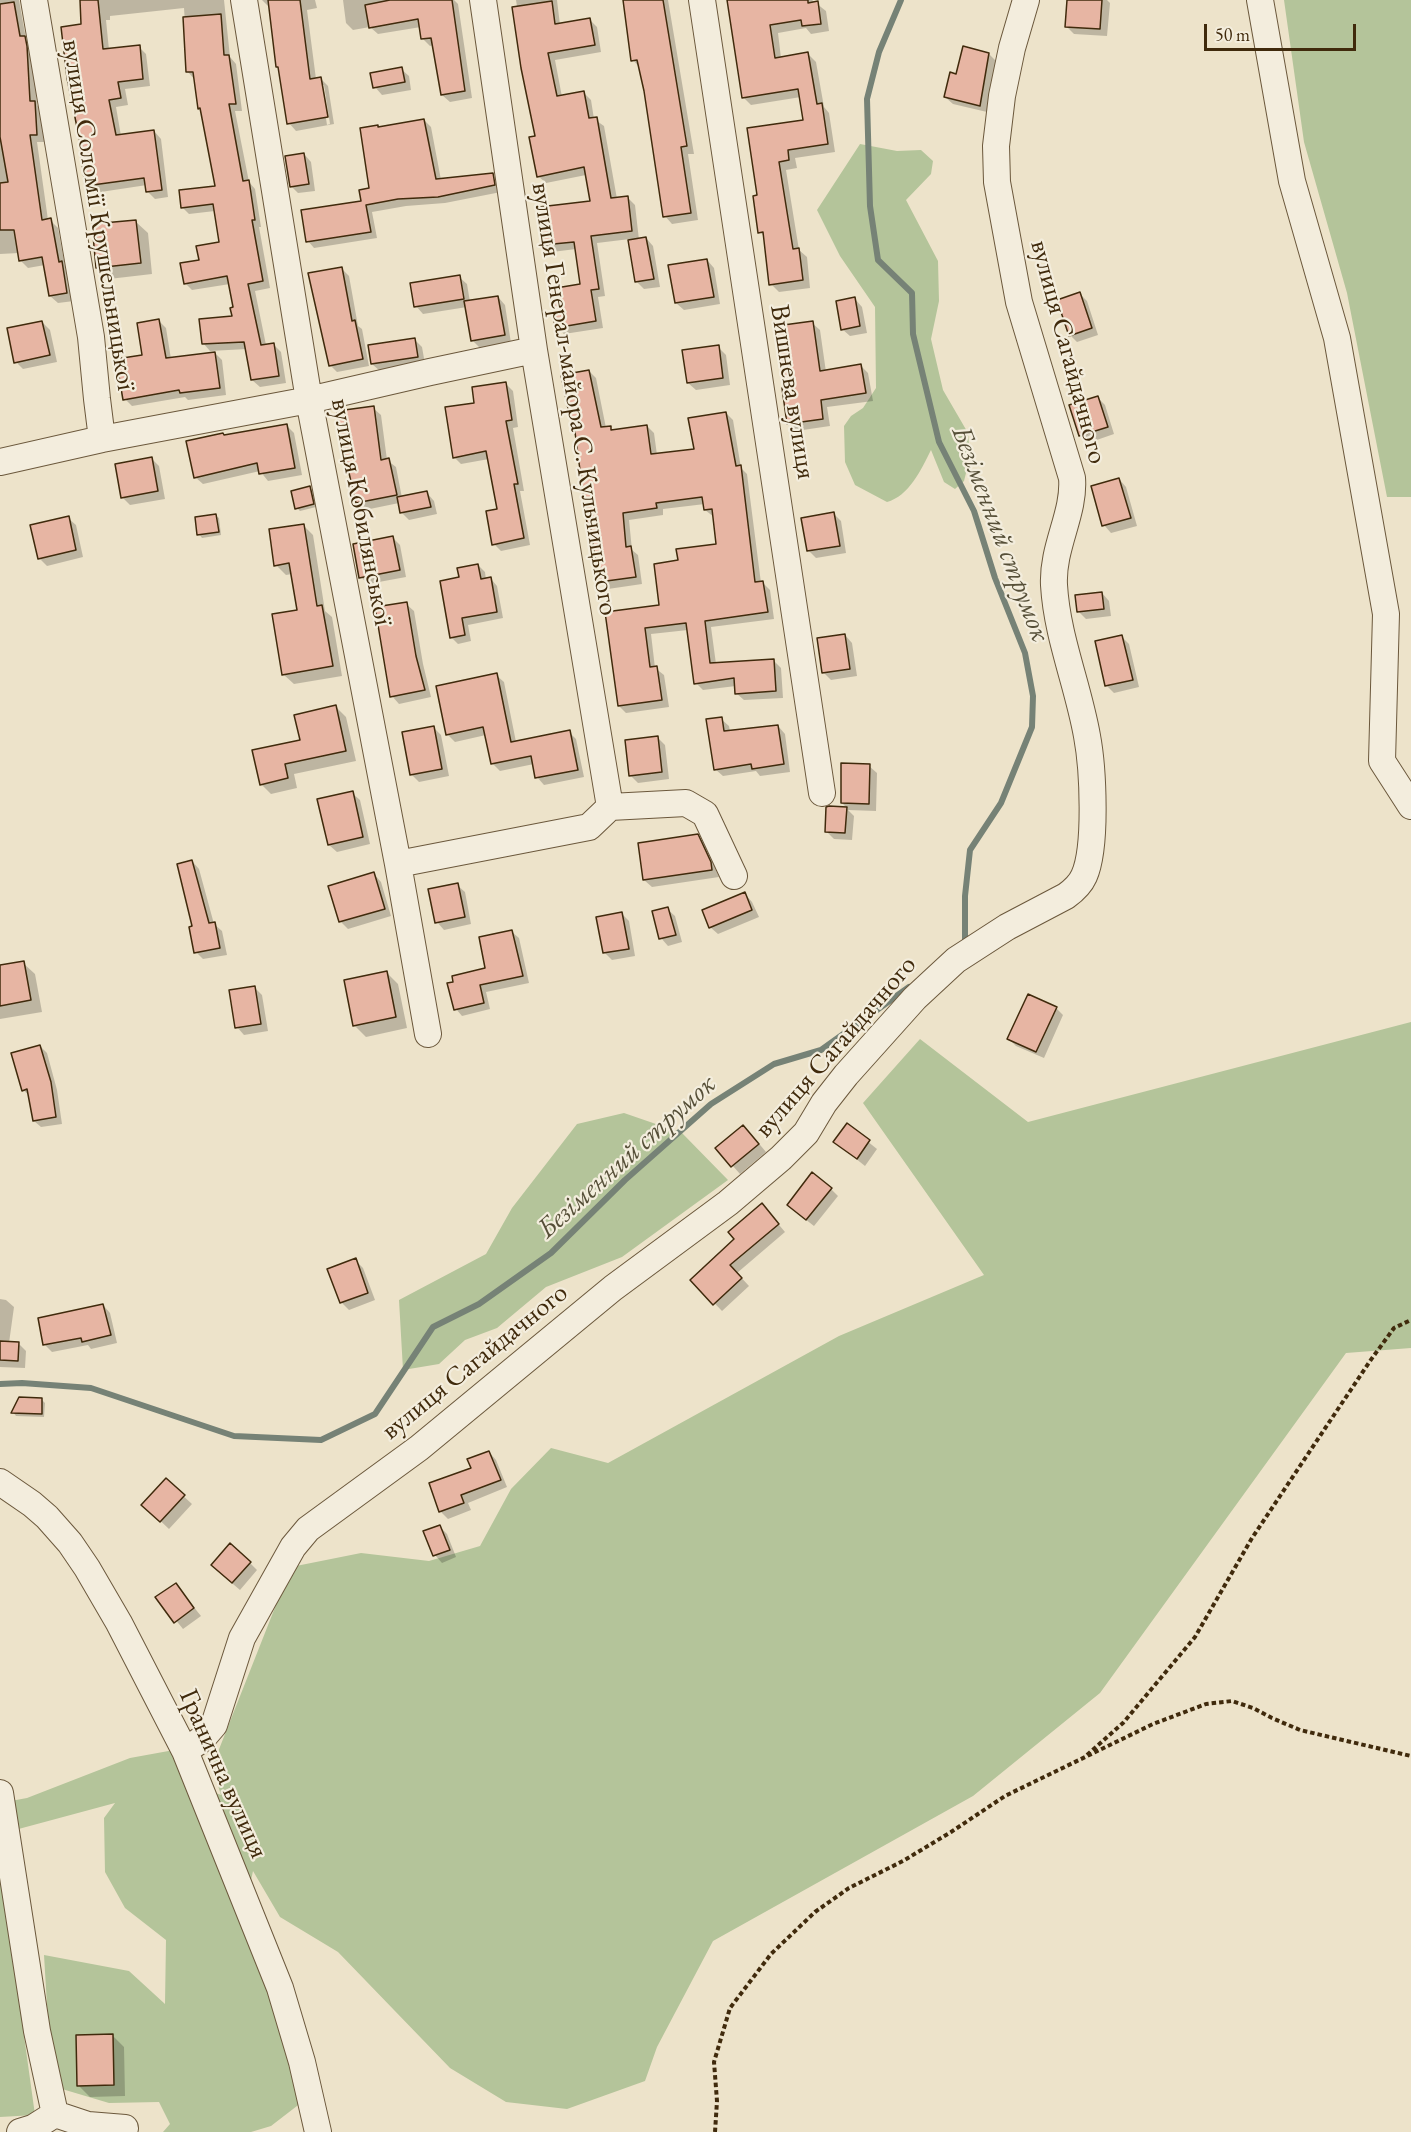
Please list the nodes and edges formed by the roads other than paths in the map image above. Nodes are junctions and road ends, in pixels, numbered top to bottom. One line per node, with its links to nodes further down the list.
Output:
1 (34, 0): 9 (street, вулиця Соломії Крушельницької)
2 (244, 0): 8 (street, вулиця Кобилянської)
3 (483, 0): 7 (street, вулиця Генерал-майора С. Кульчицького)
4 (702, 0): 11 (street, Вишнева вулиця)
5 (1026, 0): 18 (street, вулиця Сагайдачного)
6 (1260, 0): 12 (street)
7 (534, 350): 8 (street); 13 (street, вулиця Генерал-майора С. Кульчицького)
8 (309, 400): 9 (street); 14 (street, вулиця Кобилянської)
9 (102, 439): 10 (street)
10 (0, 462)
11 (822, 793)
12 (1411, 806)
13 (610, 807): 14 (street); 15 (street)
14 (398, 864): 16 (street, вулиця Кобилянської)
15 (734, 876)
16 (428, 1034)
17 (0, 1482): 18 (street, Гранична вулиця)
18 (185, 1751): 23 (street, Гранична вулиця)
19 (0, 1794): 20 (street)
20 (55, 2115): 21 (street); 22 (street)
21 (125, 2128)
22 (20, 2132)
23 (318, 2132)

